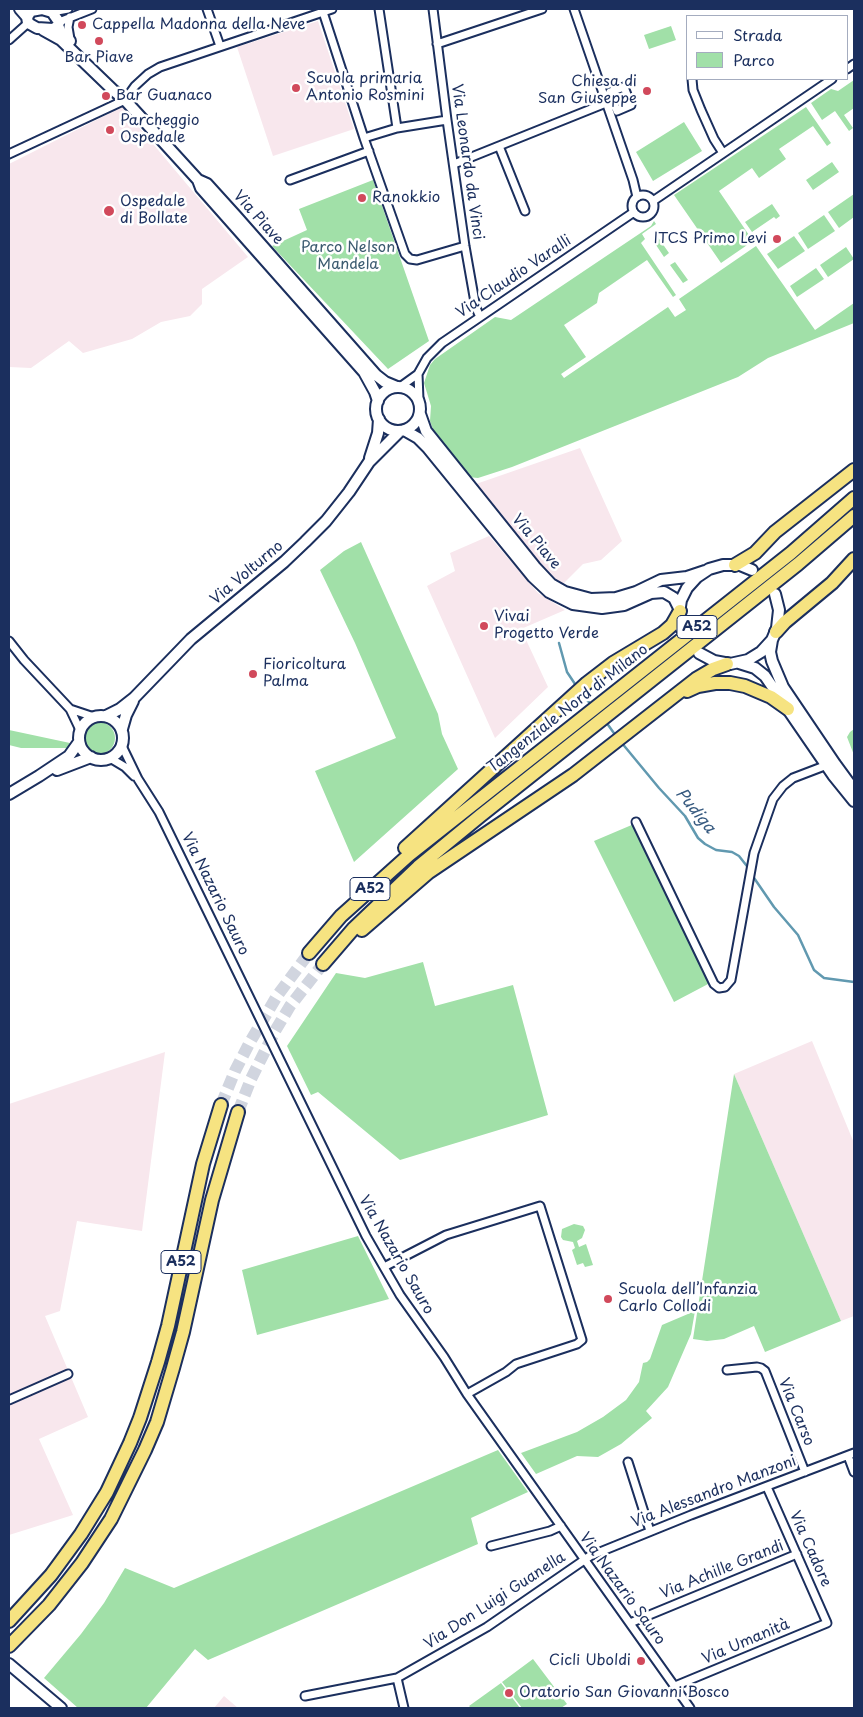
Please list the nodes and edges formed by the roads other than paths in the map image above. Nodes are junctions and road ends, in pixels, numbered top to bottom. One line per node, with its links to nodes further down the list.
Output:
1 (20, 9): 12 (street)
2 (68, 9): 11 (street)
3 (92, 9): 13 (street)
4 (207, 9): 19 (street)
5 (332, 9): 10 (street)
6 (379, 9): 25 (street)
7 (433, 9): 18 (street, Via Leonardo da Vinci)
8 (542, 9): 18 (street)
9 (574, 9): 23 (street)
10 (322, 10): 19 (street); 26 (street)
11 (52, 12): 12 (street); 14 (street)
12 (29, 15): 15 (street); 16 (street)
13 (70, 17): 14 (street); 17 (street)
14 (59, 24): 15 (street); 17 (street, Via Piave)
15 (43, 30): 22 (street, Via Piave)
16 (9, 40)
17 (71, 42): 22 (street, Via Piave)
18 (437, 44): 24 (street, Via Leonardo da Vinci)
19 (220, 46): 22 (street)
20 (692, 80): 29 (street)
21 (831, 80): 29 (street)
22 (125, 100): 30 (street); 32 (street, Via Piave)
23 (606, 103): 27 (street); 34 (street)
24 (447, 120): 25 (street); 31 (street, Via Leonardo da Vinci)
25 (397, 128): 26 (street)
26 (364, 138): 28 (street)
27 (499, 146): 31 (street); 36 (street)
28 (369, 150): 33 (street); 38 (street)
29 (723, 153): 35 (street)
30 (9, 154)
31 (454, 164): 38 (street, Via Leonardo da Vinci)
32 (198, 180): 41 (street, Via Piave); 43 (street, Via Piave)
33 (290, 180)
34 (637, 197): 35 (street); 37 (street)
35 (653, 201): 37 (street)
36 (525, 211)
37 (634, 212): 39 (street, Via Claudio Varalli)
38 (465, 246): 39 (street, Via Leonardo da Vinci)
39 (480, 317): 40 (street, Via Claudio Varalli)
40 (418, 374): 41 (street, Via Claudio Varalli); 42 (street)
41 (399, 387): 42 (street); 43 (street)
42 (419, 400): 44 (street)
43 (378, 401): 45 (street)
44 (420, 414): 46 (street); 53 (street, Via Piave)
45 (379, 420): 46 (street); 47 (street, Via Volturno)
46 (402, 431): 47 (street, Via Volturno); 56 (street, Via Piave)
47 (369, 462): 63 (street, Via Volturno)
48 (854, 470): 52 (highway)
49 (854, 498): 56 (highway, Tangenziale Nord di Milano / A52)
50 (854, 516): 62 (highway, Tangenziale Nord di Milano / A52)
51 (854, 559): 58 (highway)
52 (735, 565): 53 (street, Via Piave); 54 (street)
53 (705, 570): 56 (street)
54 (752, 570)
55 (775, 594): 58 (street)
56 (680, 610): 57 (street)
57 (682, 628)
58 (774, 636): 61 (street); 77 (street)
59 (9, 641): 65 (street)
60 (699, 653): 61 (street)
61 (733, 663): 62 (highway); 64 (street)
62 (675, 695): 64 (highway)
63 (134, 698): 66 (street, Via Volturno); 68 (street, Via Volturno)
64 (788, 708): 74 (street)
65 (70, 709): 67 (street); 69 (street)
66 (106, 716): 67 (street); 68 (street)
67 (94, 717): 69 (street)
68 (122, 729): 71 (street)
69 (80, 730): 70 (street)
70 (79, 742): 72 (street); 75 (street)
71 (122, 746): 73 (street); 76 (street, Via Nazario Sauro)
72 (90, 757): 73 (street); 75 (street)
73 (110, 758): 76 (street, Via Nazario Sauro)
74 (827, 765): 79 (street); 80 (street)
75 (40, 776): 78 (street)
76 (138, 779): 83 (street, Via Nazario Sauro)
77 (854, 790)
78 (9, 794)
79 (854, 801)
80 (636, 822)
81 (221, 1105): 98 (highway, A52)
82 (238, 1112): 101 (highway, A52)
83 (384, 1267): 86 (street, Via Nazario Sauro); 86 (street)
84 (727, 1370): 90 (street, Via Carso)
85 (68, 1374): 87 (street)
86 (467, 1394): 93 (street, Via Nazario Sauro)
87 (9, 1400)
88 (851, 1455): 90 (street, Via Alessandro Manzoni); 91 (street)
89 (628, 1462): 94 (street)
90 (805, 1472): 92 (street, Via Alessandro Manzoni)
91 (854, 1472)
92 (767, 1487): 94 (street, Via Alessandro Manzoni); 96 (street, Via Cadore)
93 (561, 1526): 95 (street); 97 (street, Via Nazario Sauro)
94 (650, 1531): 97 (street, Via Alessandro Manzoni)
95 (491, 1546)
96 (797, 1554): 99 (street, Via Achille Grandi); 100 (street, Via Cadore)
97 (584, 1560): 99 (street, Via Nazario Sauro); 103 (street, Via Don Luigi Guanella)
98 (9, 1621)
99 (630, 1623): 104 (street, Via Nazario Sauro)
100 (827, 1623): 104 (street, Via Umanità)
101 (9, 1646)
102 (9, 1664): 106 (street)
103 (398, 1678): 105 (street, Via Don Luigi Guanella); 107 (street)
104 (675, 1686): 108 (street, Via Nazario Sauro)
105 (306, 1696)
106 (61, 1708)
107 (404, 1708)
108 (690, 1708)

